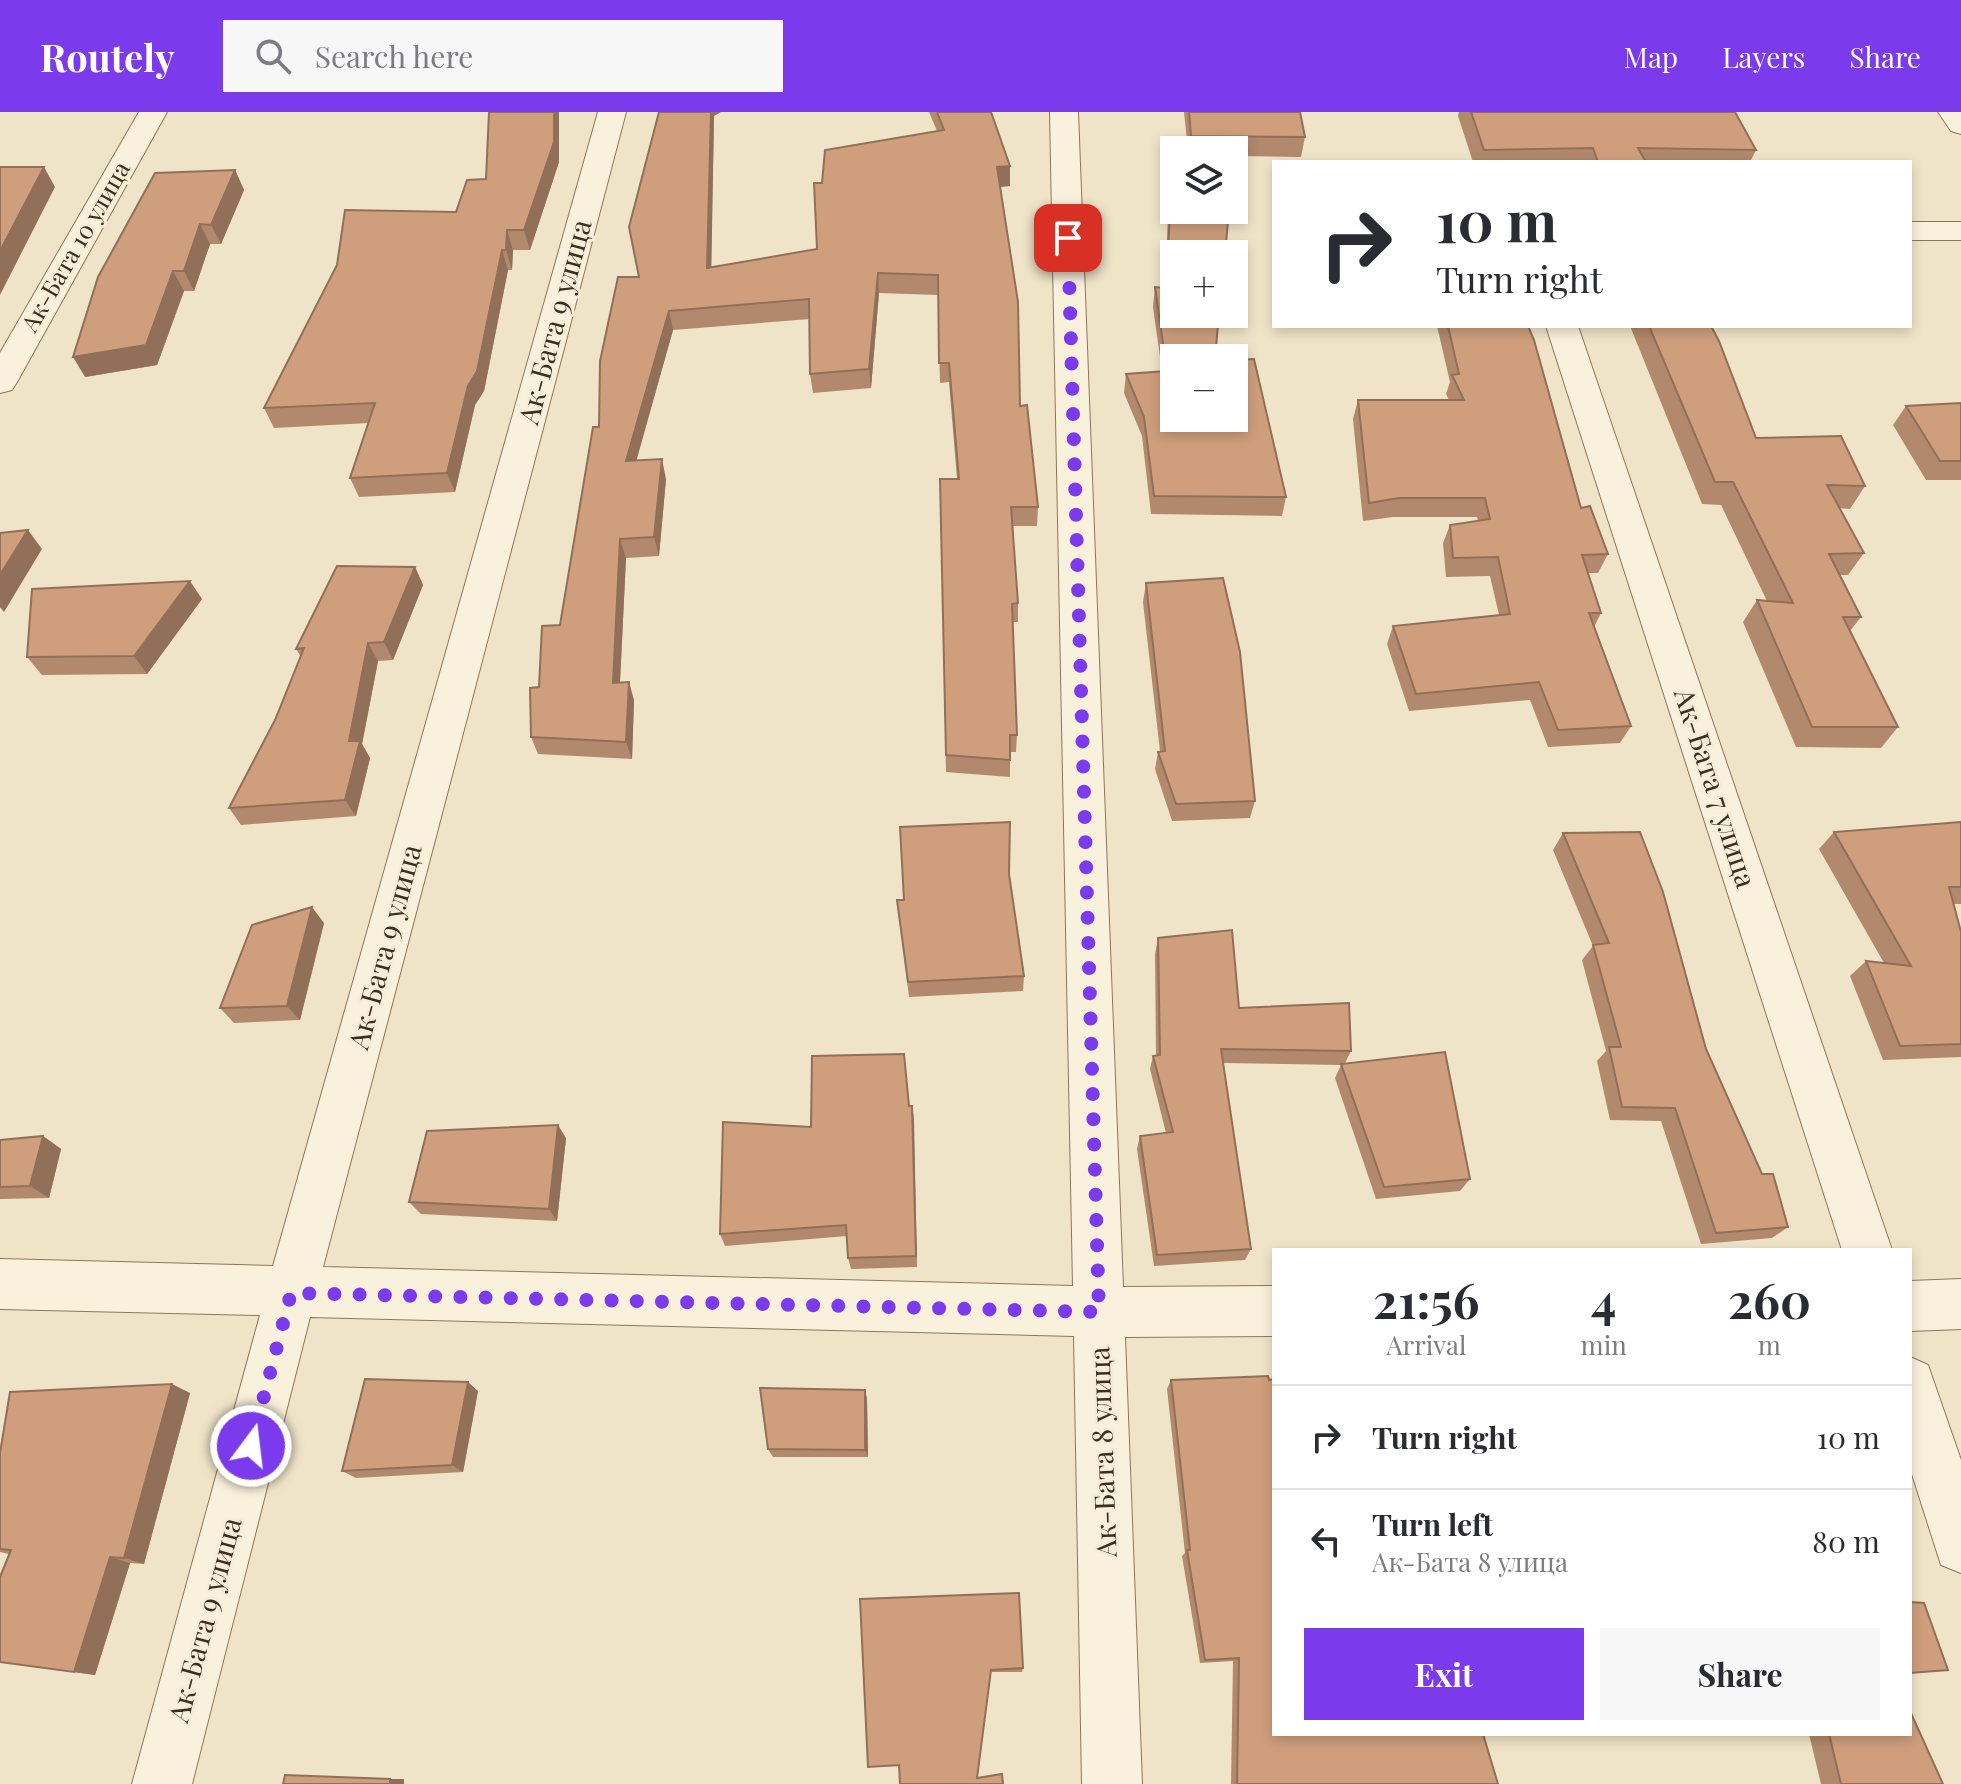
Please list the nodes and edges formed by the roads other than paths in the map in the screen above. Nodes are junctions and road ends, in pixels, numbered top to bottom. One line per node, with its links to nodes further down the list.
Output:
1 (153, 112): 9 (street, Ак-Бата 10 улица)
2 (612, 112): 12 (street, Ак-Бата 9 улица)
3 (1064, 112): 16 (street, Ак-Бата 8 улица)
4 (1952, 112): 5 (street)
5 (1961, 125)
6 (1912, 231): 7 (street)
7 (1961, 231)
8 (1563, 328): 10 (street, Ак-Бата 7 улица)
9 (0, 382)
10 (1866, 1248)
11 (0, 1284): 12 (street)
12 (291, 1293): 16 (street); 19 (street, Ак-Бата 9 улица)
13 (1961, 1304): 14 (street)
14 (1912, 1306)
15 (1272, 1311): 16 (street)
16 (1099, 1312): 20 (street, Ак-Бата 8 улица)
17 (1912, 1389): 18 (street)
18 (1961, 1545)
19 (162, 1784)
20 (1112, 1784)

